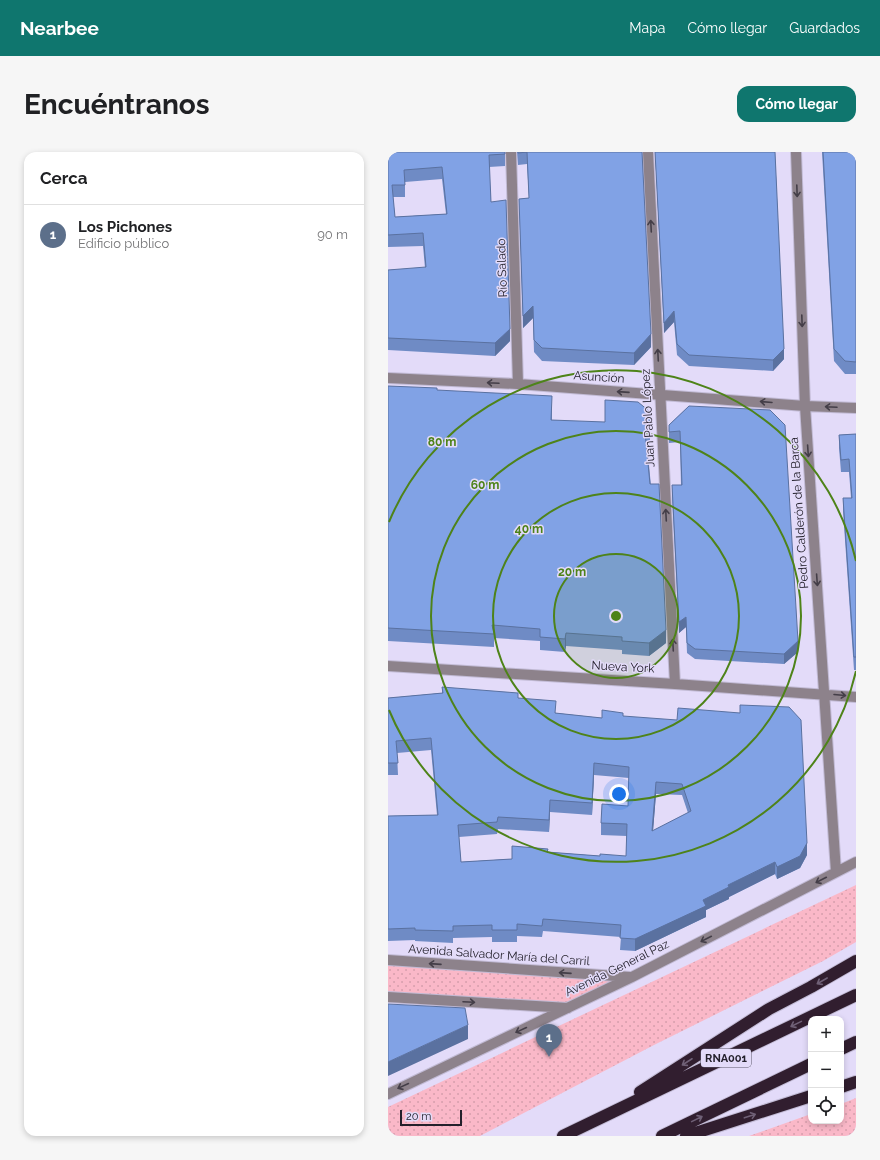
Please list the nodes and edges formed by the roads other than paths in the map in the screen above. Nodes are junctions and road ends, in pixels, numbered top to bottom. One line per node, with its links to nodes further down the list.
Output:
1 (511, 152): 5 (street, Río Salado)
2 (648, 152): 6 (street, Juan Pablo López, one-way to 2)
3 (796, 152): 7 (street, Pedro Calderón de la Barca, one-way to 7)
4 (388, 378): 5 (street, Asunción, one-way to 4)
5 (518, 384): 6 (street, Asunción, one-way to 5)
6 (660, 394): 7 (street, Asunción, one-way to 6); 10 (street, Juan Pablo López, one-way to 6)
7 (805, 406): 8 (street, Asunción, one-way to 7); 11 (street, Pedro Calderón de la Barca, one-way to 11)
8 (856, 408)
9 (388, 666): 10 (street, Nueva York)
10 (675, 684): 11 (street, Nueva York)
11 (824, 694): 12 (street, Nueva York, one-way to 12); 14 (street, Pedro Calderón de la Barca)
12 (856, 697)
13 (856, 862): 14 (street, Avenida General Paz)
14 (836, 872): 17 (street, Avenida General Paz, one-way to 17)
15 (388, 960): 17 (street, Avenida Salvador María del Carril, one-way to 15)
16 (856, 961): 28 (highway, one-way to 28)
17 (632, 977): 20 (street, Avenida General Paz)
18 (856, 996): 28 (highway, RNA001, one-way to 28)
19 (388, 997): 20 (street, one-way to 20)
20 (568, 1008): 26 (street, Avenida General Paz, one-way to 26)
21 (856, 1042): 22 (highway)
22 (844, 1048)
23 (808, 1065): 30 (highway, one-way to 23)
24 (856, 1082): 25 (highway)
25 (844, 1086)
26 (388, 1094)
27 (808, 1097): 31 (highway, one-way to 27)
28 (597, 1120): 29 (highway, RNA001)
29 (564, 1136)
30 (662, 1136)
31 (686, 1136)

